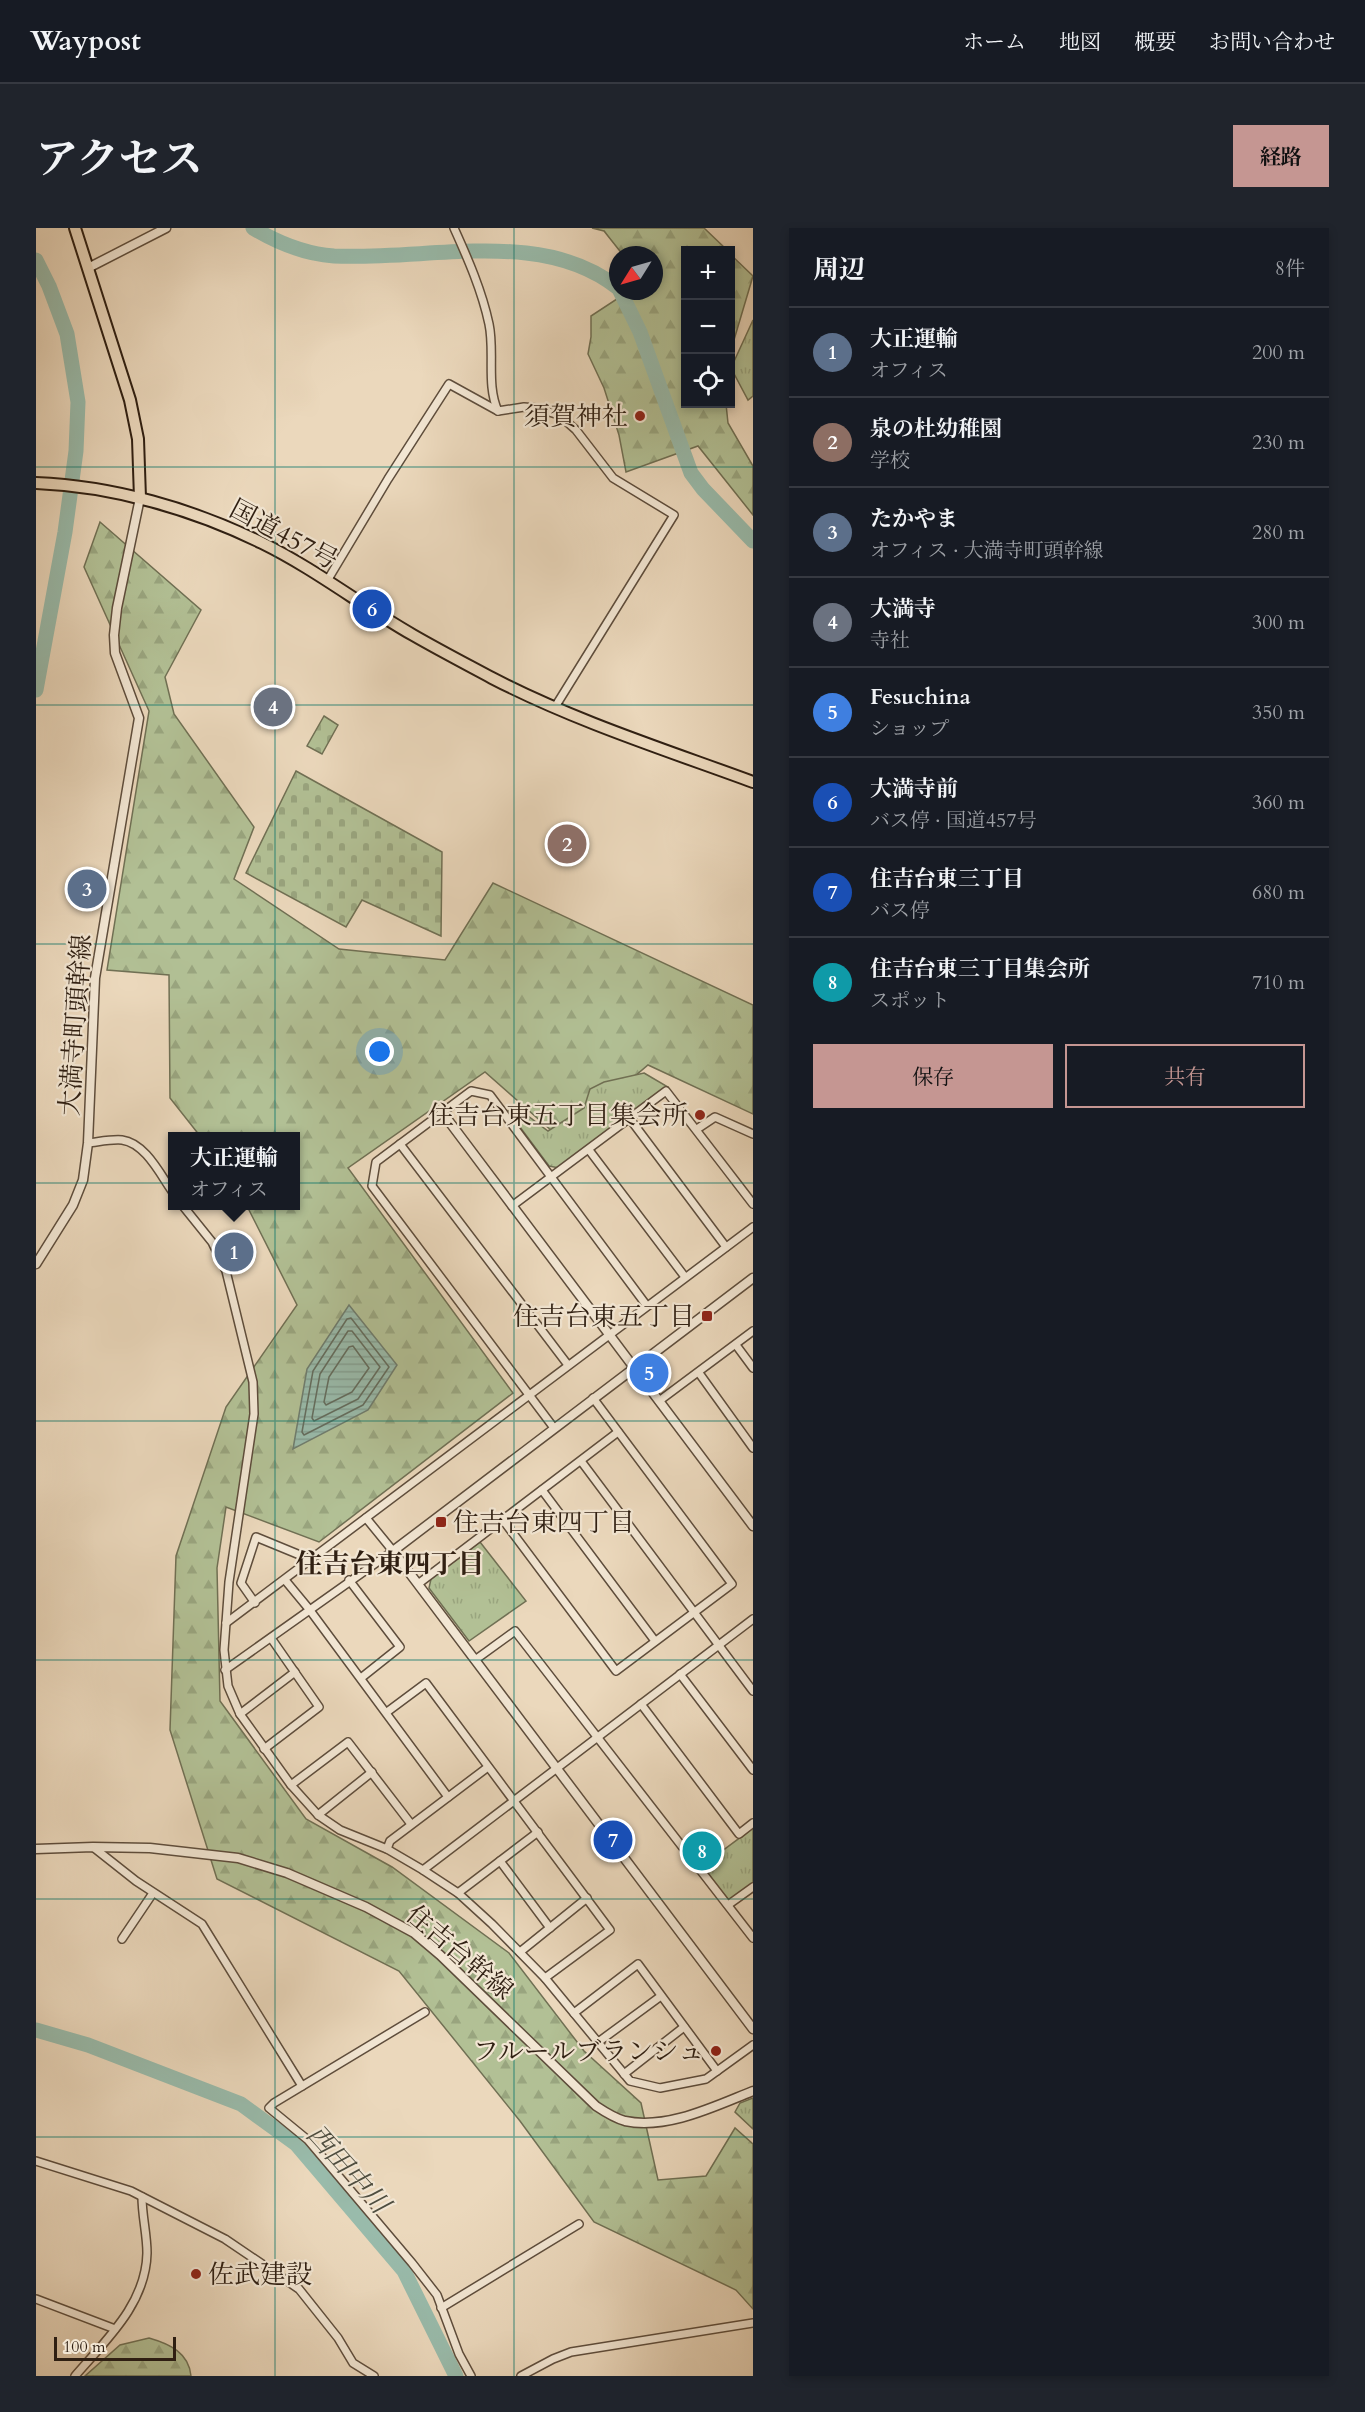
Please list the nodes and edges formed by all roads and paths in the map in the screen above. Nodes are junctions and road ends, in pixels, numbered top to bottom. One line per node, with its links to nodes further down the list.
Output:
1 (75, 228): 4 (highway)
2 (166, 228): 4 (street)
3 (454, 228): 5 (street)
4 (88, 268): 7 (highway)
5 (498, 411): 8 (street); 9 (street)
6 (36, 483): 7 (highway, 国道457号)
7 (140, 498): 8 (highway, 国道457号); 15 (street, 大満寺町頭幹線)
8 (327, 581): 9 (highway, 国道457号)
9 (555, 707): 10 (highway, 国道457号)
10 (753, 782)
11 (442, 1112): 16 (street); 18 (street); 21 (street)
12 (630, 1119): 13 (street); 17 (street); 24 (street)
13 (697, 1129): 14 (street); 20 (street)
14 (753, 1134)
15 (88, 1143): 19 (street); 25 (street, 大満寺町頭幹線)
16 (400, 1144): 32 (street); 36 (street)
17 (589, 1150): 18 (street); 26 (street)
18 (551, 1177): 21 (street); 28 (street)
19 (168, 1186)
20 (753, 1204)
21 (512, 1206): 30 (street)
22 (186, 1210): 56 (street)
23 (753, 1227): 24 (street)
24 (726, 1247): 26 (street)
25 (36, 1264)
26 (685, 1277): 28 (street)
27 (753, 1278): 33 (street)
28 (647, 1306): 30 (street)
29 (753, 1331): 31 (street)
30 (609, 1335): 32 (street); 33 (street)
31 (736, 1345): 34 (street); 35 (street)
32 (568, 1365): 36 (street)
33 (634, 1367): 37 (street); 38 (street)
34 (753, 1368)
35 (699, 1373): 38 (street); 41 (street)
36 (530, 1394): 39 (street); 44 (street)
37 (593, 1398): 39 (street); 40 (street)
38 (659, 1401): 46 (street)
39 (554, 1428): 47 (street)
40 (618, 1432): 42 (street); 54 (street)
41 (753, 1448)
42 (581, 1461): 43 (street); 54 (street)
43 (542, 1490): 45 (street); 58 (street)
44 (366, 1518): 47 (street); 48 (street)
45 (503, 1520): 51 (street); 58 (street)
46 (753, 1526)
47 (393, 1551): 50 (street); 51 (street)
48 (312, 1560): 49 (street); 52 (street)
49 (285, 1580): 52 (street); 53 (street)
50 (349, 1580): 53 (street); 64 (street)
51 (418, 1584): 60 (street)
52 (255, 1603): 56 (street)
53 (309, 1609): 57 (street); 64 (street)
54 (694, 1612): 58 (street); 59 (street)
55 (753, 1619): 59 (street)
56 (226, 1623): 61 (street)
57 (271, 1638): 61 (street); 62 (street)
58 (655, 1641)
59 (718, 1645): 63 (street); 65 (street)
60 (475, 1660): 69 (street); 72 (street)
61 (225, 1670): 68 (street)
62 (295, 1672): 68 (street); 70 (street)
63 (680, 1674): 66 (street); 73 (street)
64 (361, 1678): 67 (street)
65 (753, 1691)
66 (640, 1704): 69 (street); 79 (street)
67 (387, 1712): 71 (street); 76 (street)
68 (240, 1714): 70 (street)
69 (598, 1736): 72 (street); 91 (street)
70 (264, 1749): 75 (street)
71 (488, 1767): 76 (street); 77 (street)
72 (558, 1767): 77 (street); 101 (street)
73 (753, 1770)
74 (372, 1772): 75 (street); 78 (street); 80 (street)
75 (291, 1785): 78 (street)
76 (448, 1797): 80 (street)
77 (514, 1800): 81 (street); 86 (street)
78 (318, 1815): 84 (street)
79 (753, 1823)
80 (411, 1824): 84 (street)
81 (538, 1832): 85 (street); 90 (street)
82 (93, 1847): 83 (street, 住吉台幹線); 88 (street); 107 (street, 住吉台幹線)
83 (36, 1849)
84 (387, 1850): 86 (street)
85 (500, 1861): 89 (street); 92 (street)
86 (423, 1870): 89 (street)
87 (753, 1887): 91 (street)
88 (153, 1893): 94 (street); 106 (street)
89 (458, 1893): 95 (street)
90 (587, 1898): 92 (street); 96 (street)
91 (728, 1905): 93 (street)
92 (550, 1928): 95 (street)
93 (753, 1938)
94 (122, 1939)
95 (520, 1952): 96 (street)
96 (545, 1978): 99 (street)
97 (661, 1996): 99 (street); 100 (street); 102 (street)
98 (425, 2012): 106 (street)
99 (574, 2013): 102 (street)
100 (684, 2027): 104 (street); 105 (street)
101 (753, 2029)
102 (597, 2043): 105 (street)
103 (753, 2045): 104 (street)
104 (717, 2071): 105 (street)
105 (624, 2074)
106 (302, 2086): 112 (street)
107 (753, 2091)
108 (36, 2161): 109 (street)
109 (142, 2197): 114 (street); 116 (street)
110 (579, 2224): 112 (street)
111 (36, 2299): 114 (street)
112 (441, 2308): 117 (street)
113 (753, 2323): 118 (street)
114 (115, 2329): 115 (street)
115 (75, 2376)
116 (374, 2376)
117 (471, 2376)
118 (521, 2376)

